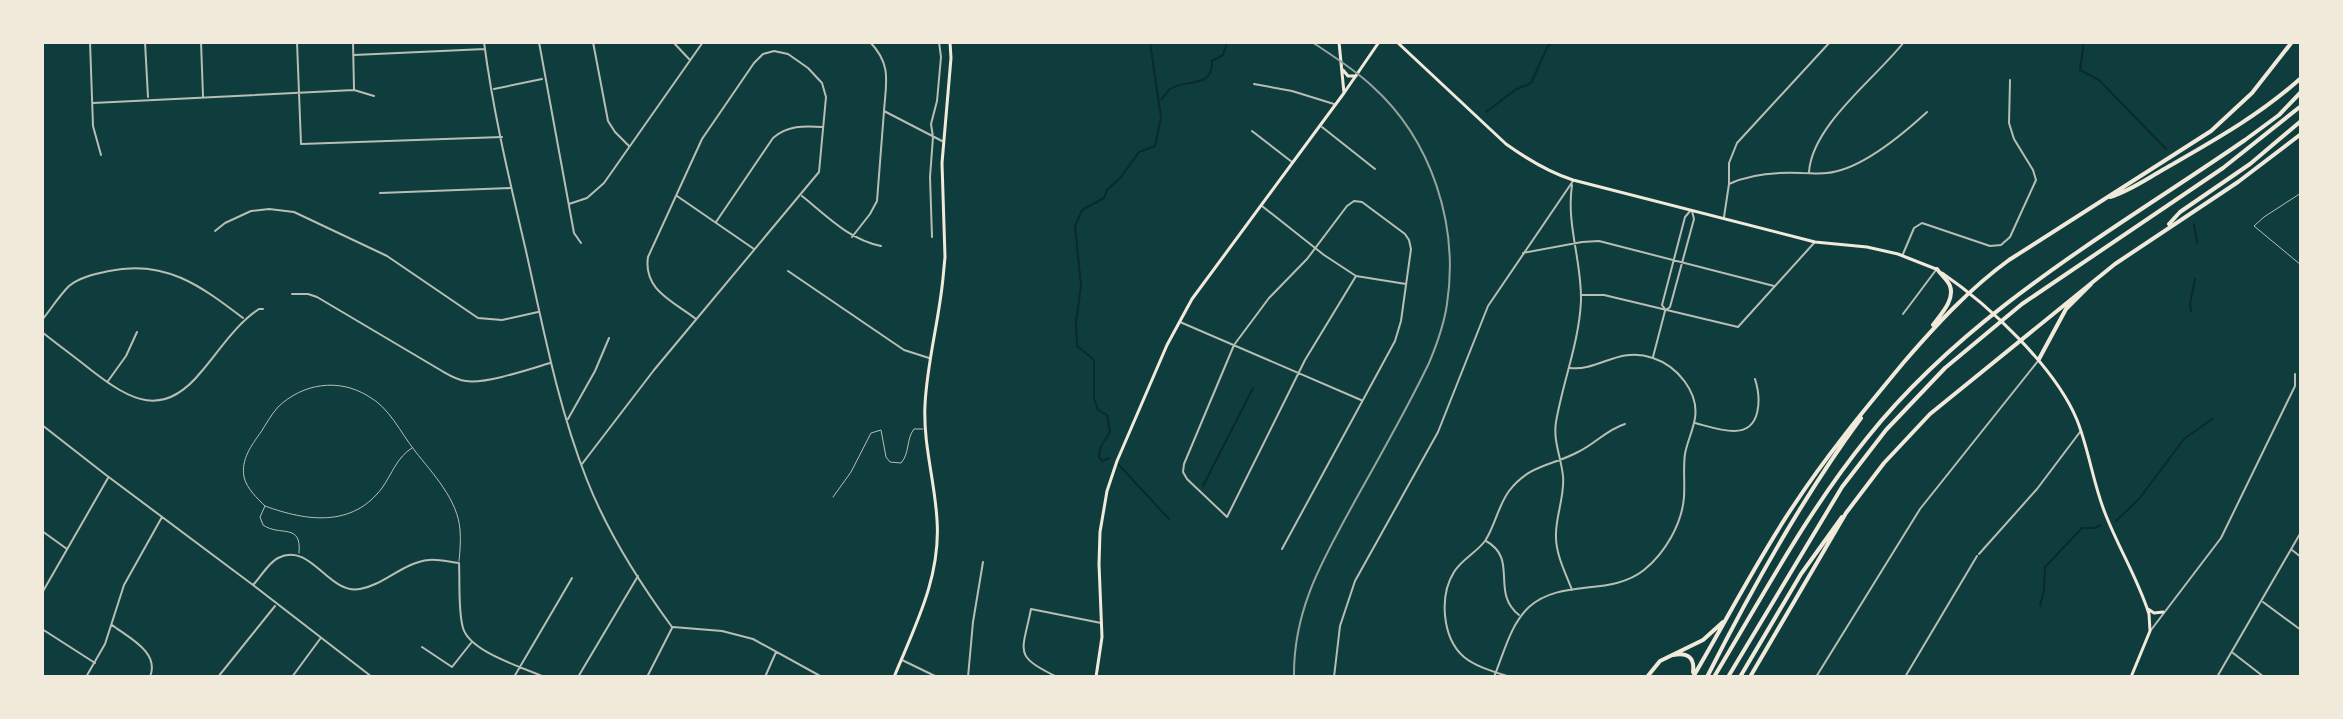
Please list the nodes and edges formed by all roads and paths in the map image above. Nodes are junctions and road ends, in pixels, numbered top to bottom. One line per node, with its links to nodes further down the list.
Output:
1 (90, 42): 37 (street)
2 (145, 42): 36 (street)
3 (201, 42): 35 (street)
4 (297, 42): 33 (street)
5 (353, 42): 21 (street)
6 (484, 42): 20 (street)
7 (539, 42): 26 (street)
8 (593, 42): 50 (street)
9 (673, 42): 22 (street)
10 (703, 42): 22 (street)
11 (870, 42): 40 (street)
12 (939, 42): 48 (street)
13 (950, 42): 49 (main road)
14 (1339, 42): 23 (main road)
15 (1379, 42): 24 (main road)
16 (1397, 42): 55 (main road)
17 (1830, 42): 56 (street)
18 (1904, 42): 54 (street)
19 (2292, 42): 62 (highway)
20 (485, 49): 21 (street); 29 (street)
21 (354, 55): 30 (street)
22 (690, 60): 50 (street)
23 (1341, 67): 24 (main road); 32 (main road)
24 (1356, 76): 32 (main road)
25 (2301, 78): 62 (highway)
26 (545, 79): 29 (street); 63 (street)
27 (2010, 80): 79 (street)
28 (1254, 84): 38 (street)
29 (492, 89): 47 (street)
30 (354, 90): 33 (street); 34 (street)
31 (2301, 92): 192 (highway)
32 (1344, 93): 38 (main road)
33 (299, 94): 35 (street); 47 (street)
34 (374, 96)
35 (203, 97): 36 (street)
36 (148, 99): 37 (street)
37 (93, 103): 51 (street)
38 (1336, 105): 44 (main road)
39 (2301, 106): 193 (highway)
40 (884, 111): 48 (street); 70 (street)
41 (1927, 112): 54 (street)
42 (2301, 121): 69 (highway)
43 (824, 127): 60 (street); 61 (street); 67 (street)
44 (1321, 127): 52 (main road); 53 (street)
45 (1252, 131): 52 (street)
46 (2301, 134): 69 (highway)
47 (502, 137): 57 (street)
48 (933, 137): 49 (street); 71 (street)
49 (943, 142): 107 (main road)
50 (630, 146): 63 (street)
51 (101, 155)
52 (1292, 163): 64 (main road)
53 (1375, 169)
54 (1809, 173): 56 (street)
55 (1573, 180): 65 (main road); 74 (street); 78 (street)
56 (1729, 184): 66 (street)
57 (511, 188): 58 (street); 94 (street)
58 (380, 193)
59 (2301, 193): 82 (lane)
60 (801, 195): 70 (street); 77 (street)
61 (676, 196): 67 (street); 96 (street)
62 (2109, 197): 89 (highway)
63 (569, 204): 73 (street)
64 (1261, 206): 76 (street); 99 (main road)
65 (1691, 210): 66 (main road); 80 (street); 81 (street)
66 (1723, 219): 72 (main road)
67 (716, 222): 77 (street)
68 (215, 231): 94 (street)
69 (2161, 231): 86 (highway)
70 (852, 237): 75 (street)
71 (932, 237)
72 (1815, 242): 79 (main road); 88 (street)
73 (581, 243)
74 (1575, 244): 78 (street); 80 (street); 91 (street)
75 (881, 246)
76 (1315, 248): 85 (street); 87 (street); 105 (street)
77 (755, 250): 96 (street)
78 (1522, 253): 186 (street)
79 (1903, 255): 83 (main road)
80 (1673, 260): 81 (street); 93 (street)
81 (1682, 262): 88 (street); 93 (street)
82 (2301, 265)
83 (1937, 269): 89 (main road); 95 (street); 103 (highway)
84 (788, 271): 107 (street)
85 (1356, 276): 87 (street); 111 (street)
86 (2094, 280): 104 (highway); 108 (highway)
87 (1406, 284): 116 (street)
88 (1774, 286): 93 (street)
89 (1970, 293): 103 (highway); 104 (main road)
90 (292, 294): 109 (street)
91 (1581, 295): 93 (street); 110 (street)
92 (263, 309): 98 (street)
93 (1665, 311): 106 (street)
94 (539, 312): 109 (street)
95 (1903, 314)
96 (696, 319): 125 (street)
97 (42, 320): 98 (street)
98 (245, 320): 114 (street)
99 (1179, 321): 105 (street); 152 (main road)
100 (42, 332): 114 (street)
101 (137, 332): 114 (street)
102 (609, 338): 117 (street)
103 (1924, 339): 115 (highway)
104 (2020, 340): 108 (main road); 127 (highway)
105 (1234, 345): 111 (street); 111 (street)
106 (1653, 357): 110 (street); 118 (street)
107 (930, 359): 121 (main road)
108 (2039, 359): 122 (main road); 196 (street)
109 (552, 363): 117 (street)
110 (1570, 368): 124 (street)
111 (1299, 373): 116 (street)
112 (2295, 374): 149 (street)
113 (1755, 379): 118 (street)
114 (107, 382)
115 (1885, 383): 150 (highway); 191 (highway)
116 (1364, 401): 135 (street)
117 (567, 420): 125 (street)
118 (1694, 422): 144 (street)
119 (1625, 424): 124 (street)
120 (42, 425): 126 (street)
121 (926, 429): 128 (lane); 164 (main road)
122 (2081, 431): 148 (main road); 197 (street)
123 (412, 447): 129 (lane); 129 (lane); 140 (lane)
124 (1559, 458): 133 (street); 144 (street)
125 (582, 464): 141 (street)
126 (108, 477): 130 (street); 134 (street)
127 (1858, 496): 194 (highway); 195 (highway)
128 (833, 497)
129 (265, 506): 137 (lane)
130 (162, 517): 143 (street); 153 (street)
131 (42, 531): 134 (street)
132 (2301, 532): 136 (street)
133 (1485, 541): 151 (street); 168 (street)
134 (67, 549): 145 (street)
135 (1282, 549)
136 (2291, 550): 138 (street); 146 (street)
137 (299, 556): 140 (street); 143 (street)
138 (2301, 557)
139 (983, 562): 183 (street)
140 (459, 563): 159 (street)
141 (638, 576): 154 (street); 177 (street)
142 (572, 578): 166 (street)
143 (253, 585): 147 (street)
144 (1572, 590): 151 (street)
145 (42, 593)
146 (2262, 602): 156 (street); 162 (street)
147 (276, 604): 158 (street); 171 (street)
148 (2147, 609): 149 (main road); 157 (main road)
149 (2163, 612): 157 (street)
150 (1730, 615): 163 (highway); 190 (highway)
151 (1520, 616): 168 (street)
152 (1102, 623): 184 (street); 185 (main road)
153 (112, 625): 165 (street); 170 (street)
154 (672, 627): 161 (street); 178 (street)
155 (42, 629): 165 (street)
156 (2301, 630)
157 (2150, 631): 198 (main road)
158 (320, 638): 167 (street); 172 (street)
159 (471, 642): 160 (street); 166 (street)
160 (422, 647)
161 (776, 651): 179 (street); 180 (street)
162 (2232, 653): 199 (street); 200 (street)
163 (1666, 656): 189 (highway); 190 (highway)
164 (901, 660): 181 (main road); 182 (street)
165 (95, 663): 169 (street)
166 (520, 666): 175 (street); 176 (street)
167 (366, 672): 173 (street); 174 (street)
168 (1496, 672): 187 (street); 188 (street)
169 (86, 677)
170 (150, 677)
171 (218, 677)
172 (292, 677)
173 (361, 677)
174 (372, 677)
175 (514, 677)
176 (544, 677)
177 (578, 677)
178 (647, 677)
179 (765, 677)
180 (822, 677)
181 (894, 677)
182 (937, 677)
183 (968, 677)
184 (1057, 677)
185 (1096, 677)
186 (1334, 677)
187 (1494, 677)
188 (1510, 677)
189 (1647, 677)
190 (1693, 677)
191 (1707, 677)
192 (1714, 677)
193 (1728, 677)
194 (1740, 677)
195 (1750, 677)
196 (1816, 677)
197 (1905, 677)
198 (2131, 677)
199 (2217, 677)
200 (2264, 677)

